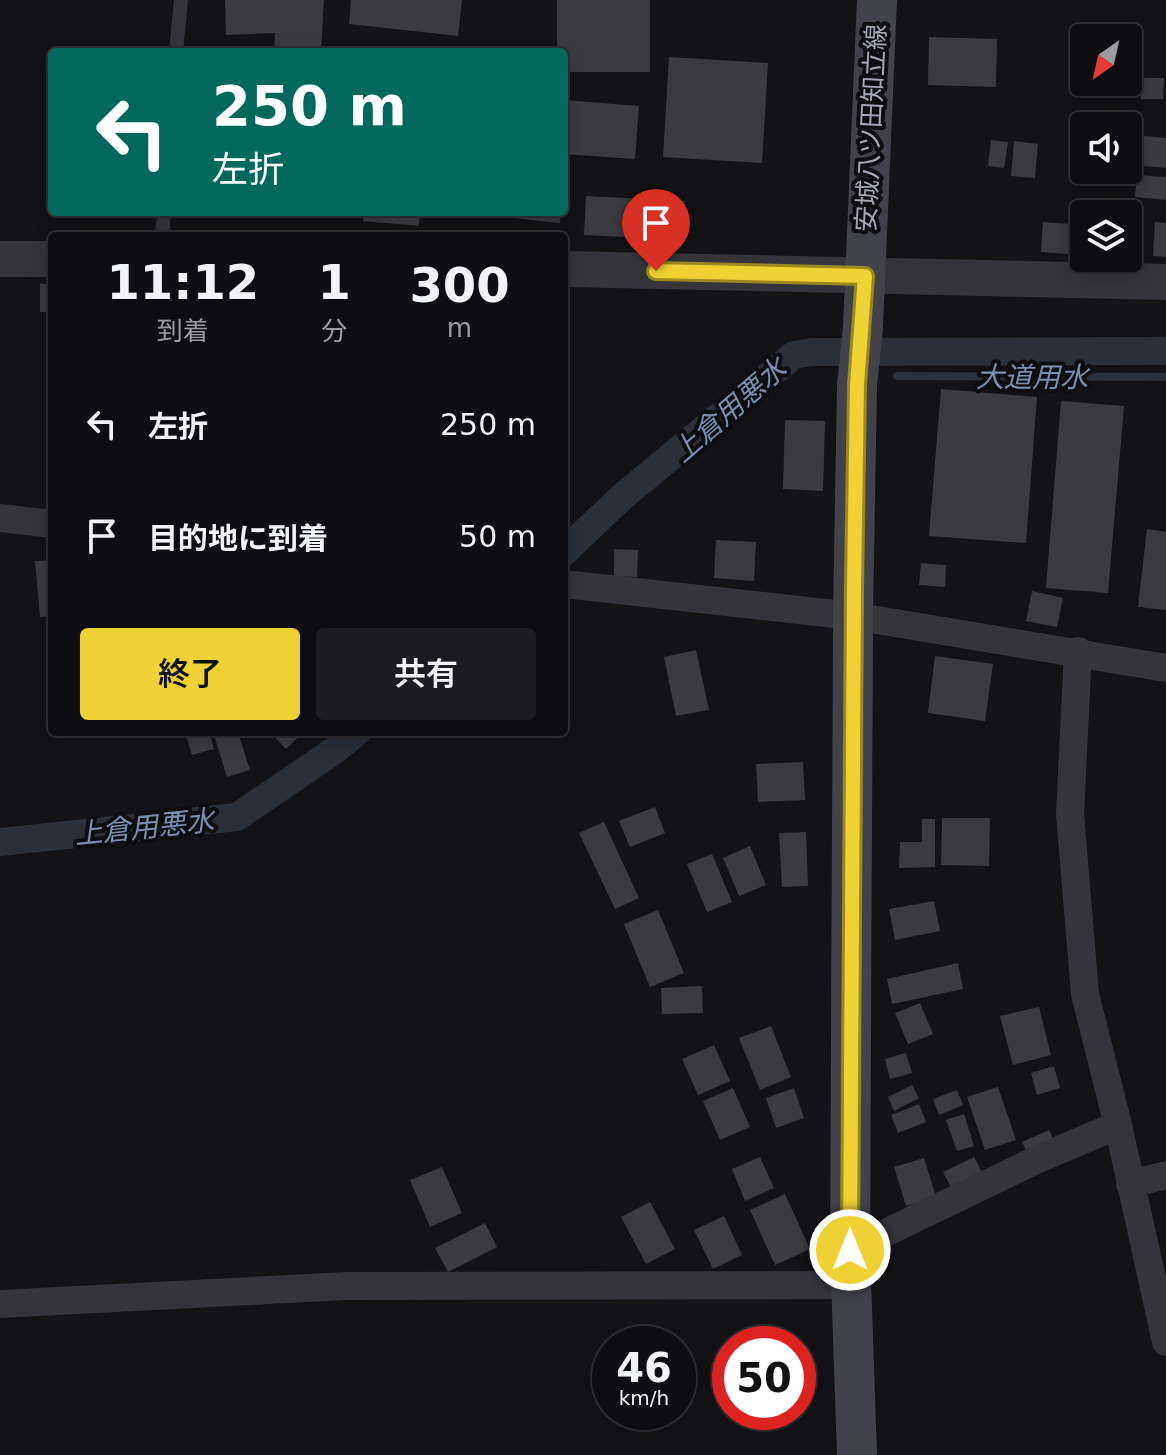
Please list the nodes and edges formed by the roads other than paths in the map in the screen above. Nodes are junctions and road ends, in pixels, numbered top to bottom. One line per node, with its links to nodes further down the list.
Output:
1 (181, 0): 3 (lane)
2 (877, 0): 7 (main road, 安城八ツ田知立線)
3 (176, 48)
4 (0, 259): 5 (street)
5 (48, 259)
6 (568, 269): 7 (street)
7 (865, 276): 8 (street); 12 (main road, 安城八ツ田知立線)
8 (1166, 282)
9 (0, 518): 10 (street)
10 (48, 524)
11 (568, 584): 12 (street)
12 (853, 616): 13 (street); 18 (main road, 安城八ツ田知立線)
13 (1078, 651): 14 (street); 15 (street)
14 (1166, 668)
15 (1118, 1125): 17 (street); 18 (street)
16 (1166, 1175): 17 (street)
17 (1130, 1184): 20 (street)
18 (850, 1267): 19 (street); 21 (main road, 安城八ツ田知立線)
19 (0, 1304)
20 (1166, 1342)
21 (857, 1455)

